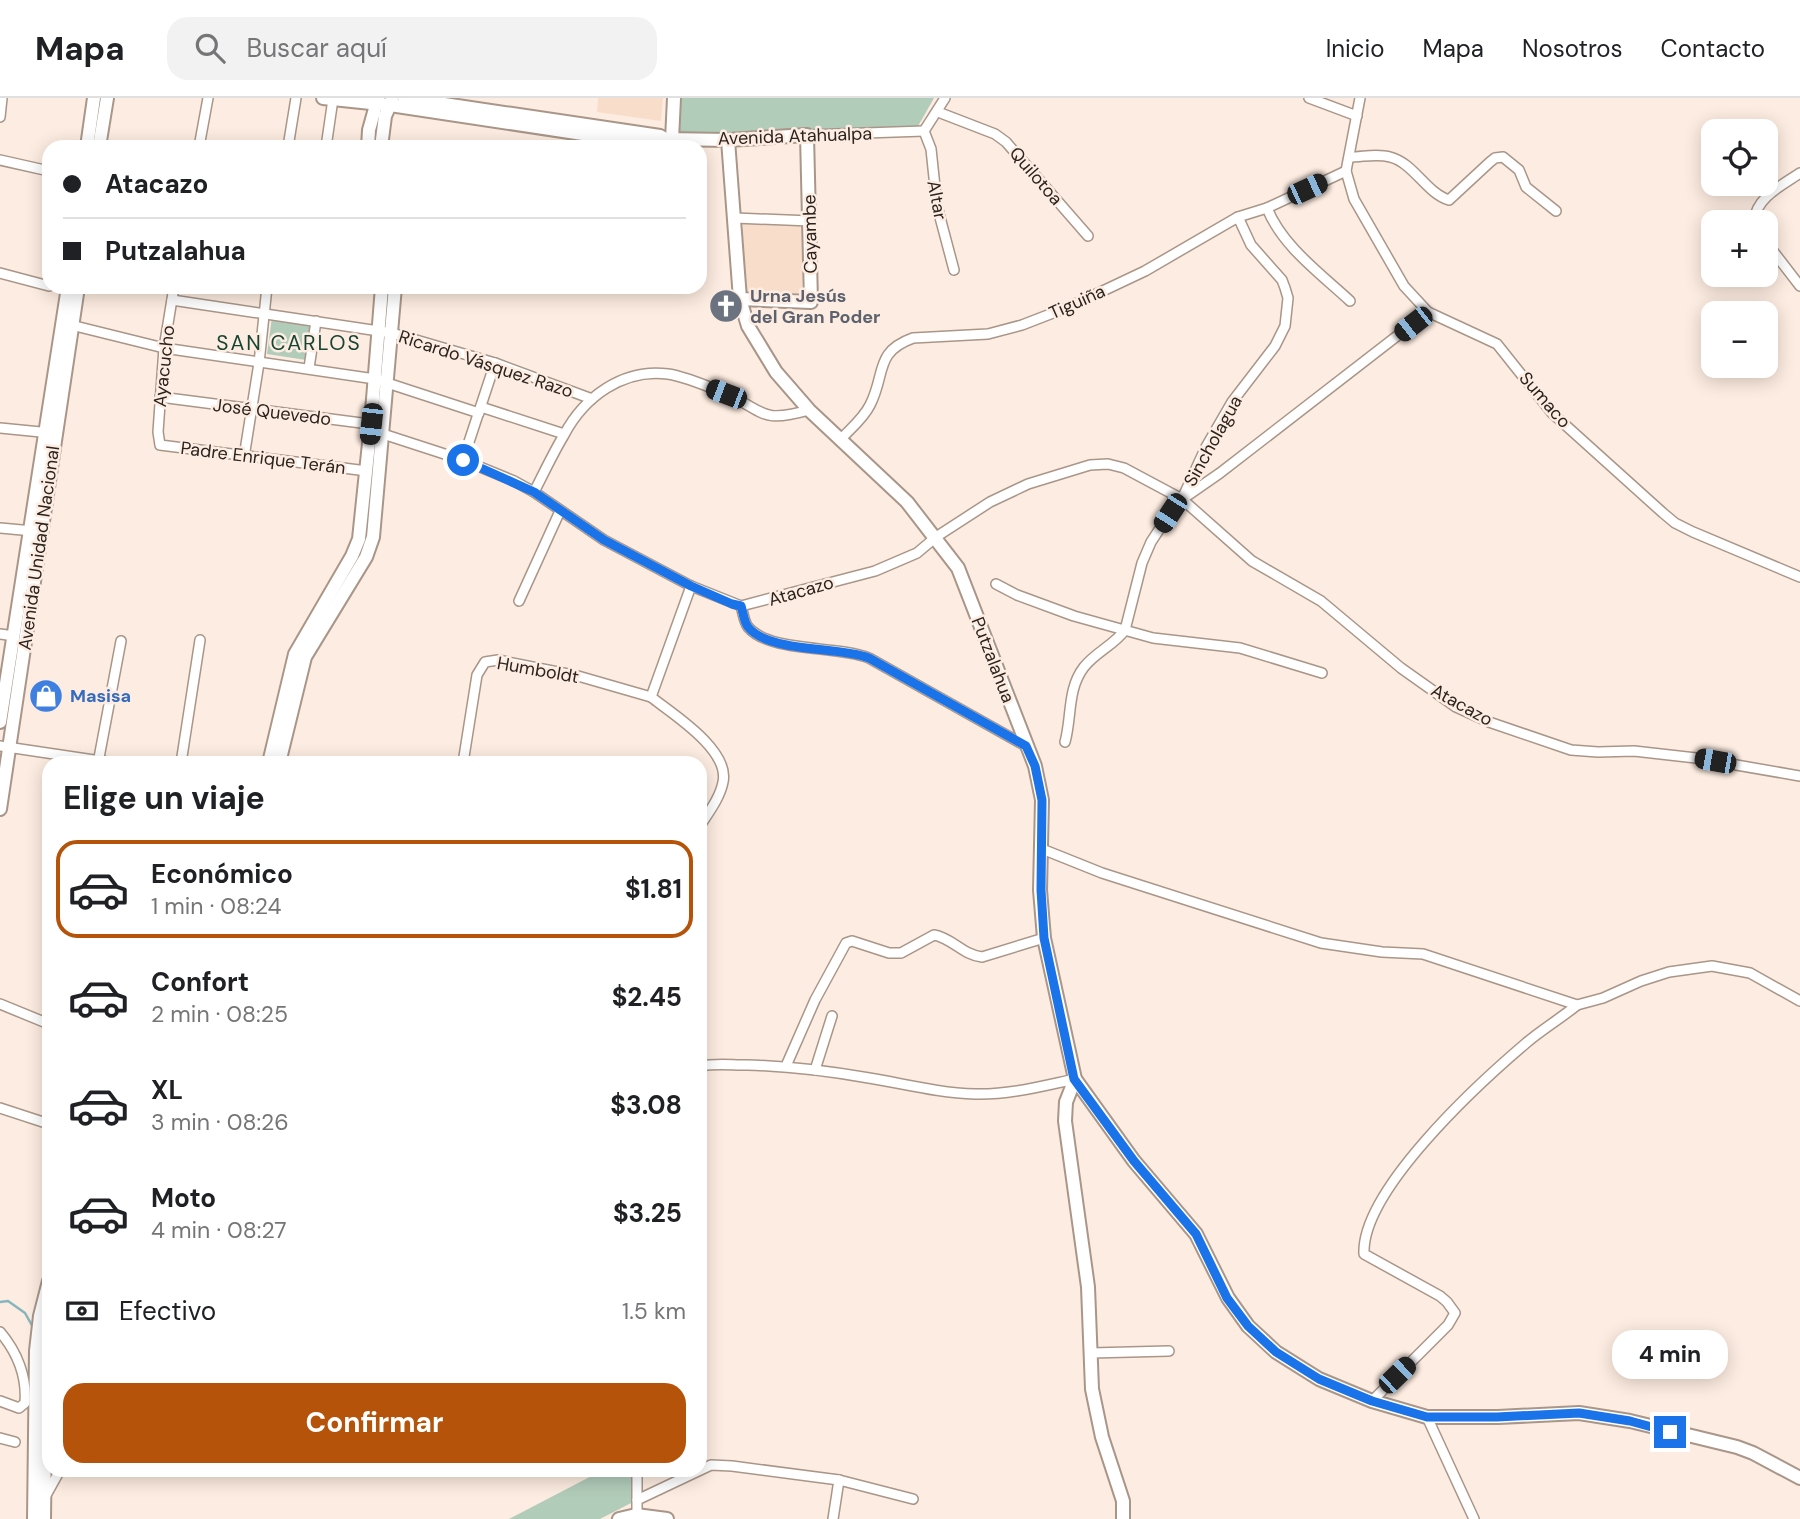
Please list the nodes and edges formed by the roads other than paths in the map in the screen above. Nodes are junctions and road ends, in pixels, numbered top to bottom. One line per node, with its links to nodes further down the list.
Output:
1 (2, 98): 15 (street)
2 (94, 98): 19 (street)
3 (107, 98): 20 (street)
4 (208, 98): 21 (street)
5 (296, 98): 22 (street)
6 (404, 98): 18 (street, Avenida Atahualpa)
7 (674, 98): 18 (street)
8 (945, 98): 13 (street)
9 (1310, 98): 14 (street)
10 (1360, 98): 14 (street)
11 (328, 99): 12 (street, Avenida Atahualpa); 23 (street)
12 (384, 101): 24 (street); 25 (street); 26 (street, Avenida Atahualpa)
13 (938, 112): 16 (street); 39 (street, Quilotoa)
14 (1357, 116): 28 (street)
15 (0, 117)
16 (924, 131): 17 (street, Avenida Atahualpa); 41 (street, Altar)
17 (807, 135): 27 (street, Avenida Atahualpa); 38 (street, Cayambe)
18 (668, 139): 27 (street, Avenida Atahualpa)
19 (88, 140)
20 (100, 140)
21 (200, 140)
22 (289, 140)
23 (326, 140)
24 (368, 140)
25 (382, 140)
26 (624, 140)
27 (728, 140): 37 (street, Putzalahua)
28 (1350, 157): 31 (street); 35 (street)
29 (0, 160): 30 (street)
30 (42, 169)
31 (1346, 171): 33 (street, Tiguiña); 53 (street, Sumaco)
32 (1800, 173): 34 (street)
33 (1267, 208): 36 (street, Tiguiña); 52 (street)
34 (1758, 210)
35 (1556, 211)
36 (1238, 217): 72 (street, Tiguiña); 78 (street, Sincholagua)
37 (735, 218): 38 (street); 50 (street, Putzalahua)
38 (811, 220): 50 (street, Cayambe)
39 (1088, 236)
40 (1778, 256): 43 (street)
41 (954, 270)
42 (0, 273): 44 (street)
43 (1799, 281)
44 (42, 285)
45 (72, 294): 56 (street, Avenida Unidad Nacional)
46 (173, 294): 51 (street, Ayacucho)
47 (266, 294): 54 (street)
48 (382, 294): 57 (street)
49 (393, 294): 57 (street)
50 (740, 299): 67 (street, Putzalahua)
51 (172, 300): 54 (street, Ricardo Vásquez Razo); 58 (street, Ayacucho)
52 (1350, 302)
53 (1428, 312): 78 (street); 83 (street, Sumaco)
54 (264, 314): 55 (street, Ricardo Vásquez Razo); 59 (street)
55 (316, 321): 57 (street, Ricardo Vásquez Razo); 61 (street)
56 (67, 324): 58 (street); 70 (street, Avenida Unidad Nacional)
57 (385, 332): 60 (street, Ricardo Vásquez Razo); 62 (street)
58 (164, 348): 59 (street); 63 (street, Ayacucho)
59 (259, 363): 61 (street); 65 (street)
60 (495, 363): 64 (street, Ricardo Vásquez Razo); 66 (street)
61 (309, 368): 62 (street)
62 (381, 381): 66 (street); 69 (street)
63 (160, 397): 65 (street, José Quevedo); 73 (street, Ayacucho)
64 (592, 399): 67 (street); 71 (street)
65 (251, 410): 69 (street, José Quevedo); 74 (street)
66 (480, 410): 71 (street); 75 (street)
67 (809, 410): 72 (street, Putzalahua)
68 (0, 428): 70 (street)
69 (379, 428): 75 (street); 76 (street); 103 (street)
70 (50, 433): 81 (street, Avenida Unidad Nacional)
71 (564, 434): 77 (street)
72 (841, 439): 82 (street, Putzalahua)
73 (160, 445): 74 (street, Padre Enrique Terán)
74 (244, 457): 76 (street, Padre Enrique Terán)
75 (463, 460): 77 (street)
76 (367, 471): 102 (street)
77 (534, 492): 79 (street)
78 (1182, 499): 82 (street, Atacazo); 88 (street, Sincholagua); 105 (street, Atacazo)
79 (560, 510): 85 (street); 86 (street)
80 (0, 528): 81 (street)
81 (36, 532): 90 (street, Avenida Unidad Nacional); 97 (street, Avenida Unidad Nacional)
82 (936, 537): 87 (street, Atacazo); 98 (street, Putzalahua)
83 (1800, 577)
84 (996, 584): 88 (street)
85 (691, 586): 87 (street); 94 (street)
86 (519, 601)
87 (741, 606): 98 (street)
88 (1125, 630): 93 (street); 96 (street)
89 (0, 634): 90 (street)
90 (14, 636): 95 (street, Avenida Unidad Nacional)
91 (200, 640): 101 (street)
92 (121, 641): 100 (street)
93 (1322, 673)
94 (651, 696): 104 (street, Humboldt); 107 (street)
95 (0, 722)
96 (1065, 741)
97 (5, 746): 99 (street); 106 (street, Avenida Unidad Nacional)
98 (1026, 746): 108 (street, Putzalahua)
99 (63, 756)
100 (99, 756)
101 (182, 756)
102 (271, 756)
103 (281, 756)
104 (464, 756)
105 (1800, 776)
106 (0, 809)
107 (707, 813)
108 (1042, 849): 109 (street, Putzalahua); 112 (street)
109 (1044, 938): 116 (street); 118 (street, Putzalahua)
110 (1800, 1001): 112 (street)
111 (0, 1004): 114 (street)
112 (1577, 1005): 126 (street)
113 (832, 1016): 117 (street)
114 (42, 1021)
115 (707, 1064): 116 (street)
116 (786, 1066): 117 (street)
117 (815, 1070): 118 (street)
118 (1074, 1079): 124 (street); 126 (street, Putzalahua)
119 (0, 1108): 120 (street)
120 (42, 1122)
121 (0, 1332): 125 (street)
122 (42, 1348): 136 (street)
123 (1169, 1351): 124 (street)
124 (1091, 1353): 146 (street)
125 (0, 1401)
126 (1372, 1401): 127 (street, Putzalahua)
127 (1427, 1417): 134 (street, Putzalahua); 147 (street)
128 (0, 1438): 129 (street)
129 (15, 1442)
130 (707, 1467): 135 (street)
131 (57, 1477): 137 (street)
132 (636, 1477): 139 (street)
133 (686, 1477): 139 (street)
134 (1800, 1478)
135 (839, 1480): 138 (street); 145 (street)
136 (39, 1483): 137 (street); 141 (street)
137 (44, 1499): 142 (street)
138 (913, 1499)
139 (637, 1500): 140 (street)
140 (636, 1517): 143 (street); 144 (street)
141 (34, 1519)
142 (44, 1519)
143 (619, 1519)
144 (667, 1519)
145 (833, 1519)
146 (1123, 1519)
147 (1474, 1519)

